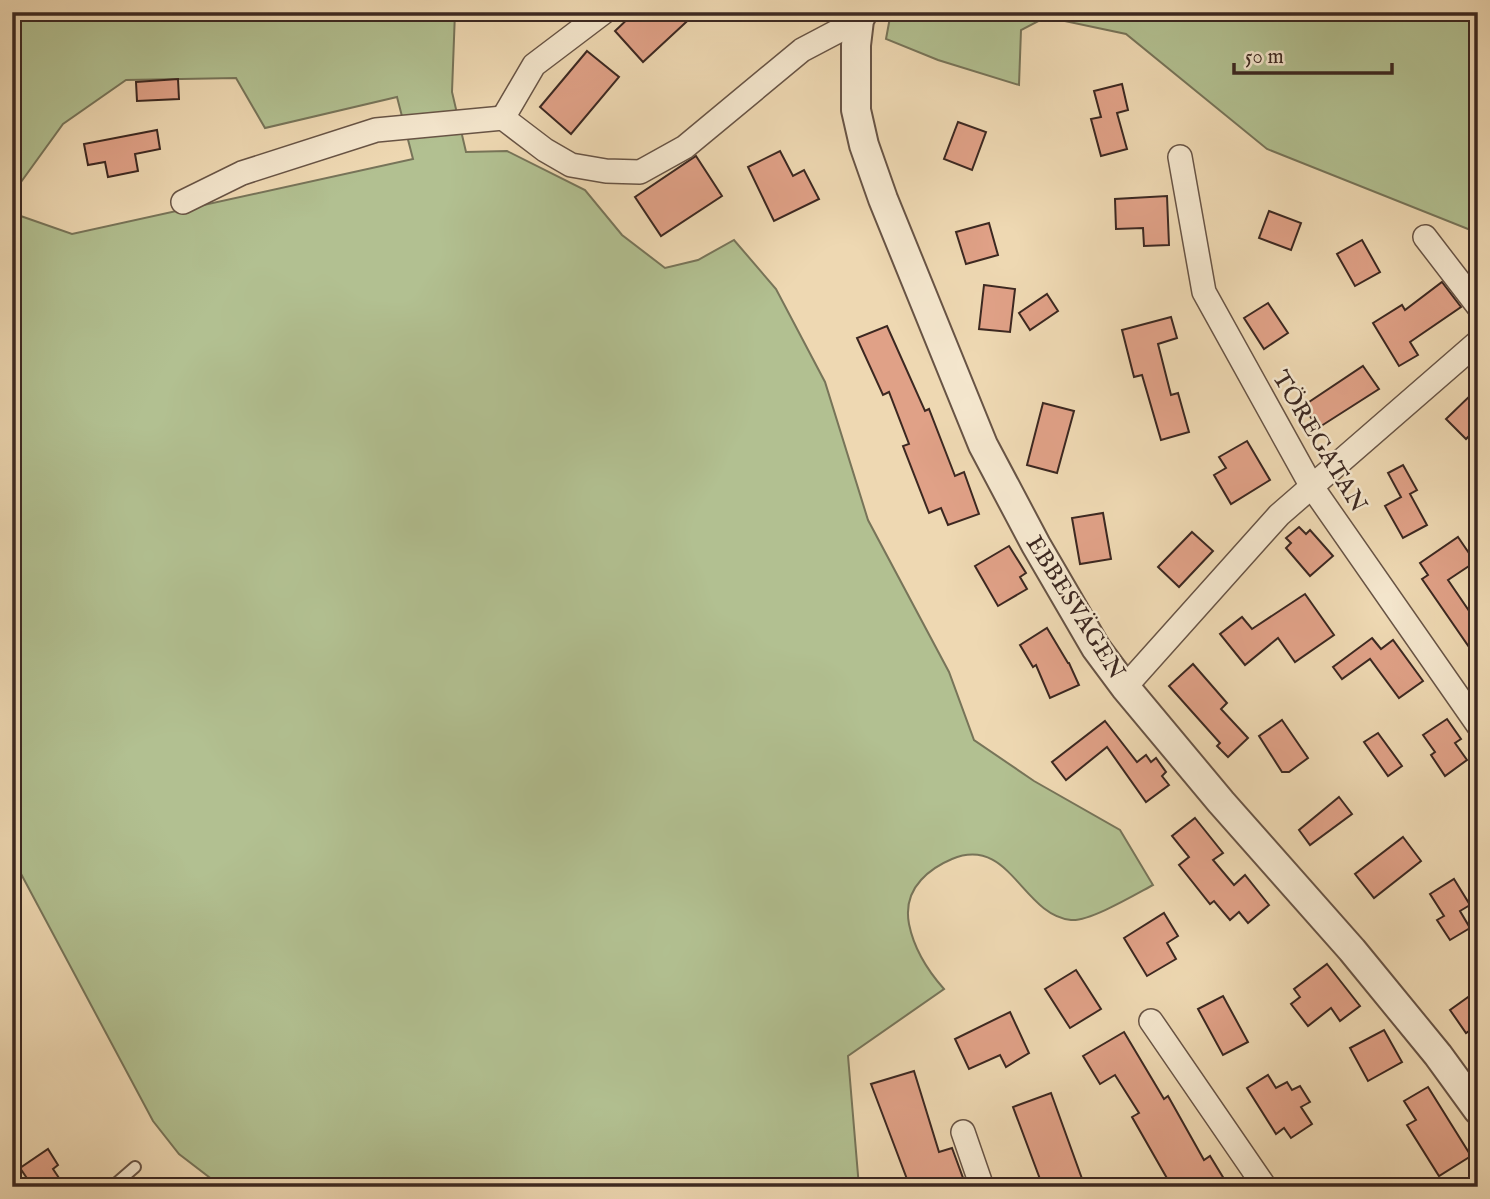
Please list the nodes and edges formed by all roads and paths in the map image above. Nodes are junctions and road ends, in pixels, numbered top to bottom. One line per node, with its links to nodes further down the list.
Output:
1 (604, 12): 3 (street)
2 (861, 16): 3 (street); 10 (street, EBBESVÄGEN)
3 (503, 118): 5 (street)
4 (1180, 157): 9 (street, TÖREGATAN)
5 (183, 202)
6 (1425, 237): 7 (street)
7 (1478, 306)
8 (1478, 342): 9 (street)
9 (1312, 487): 10 (street); 11 (street, TÖREGATAN)
10 (1125, 687): 13 (street, EBBESVÄGEN)
11 (1478, 725)
12 (1151, 1021): 18 (street)
13 (1478, 1110)
14 (963, 1132): 17 (street)
15 (135, 1167): 16 (lane)
16 (112, 1187)
17 (982, 1187)
18 (1265, 1187)

